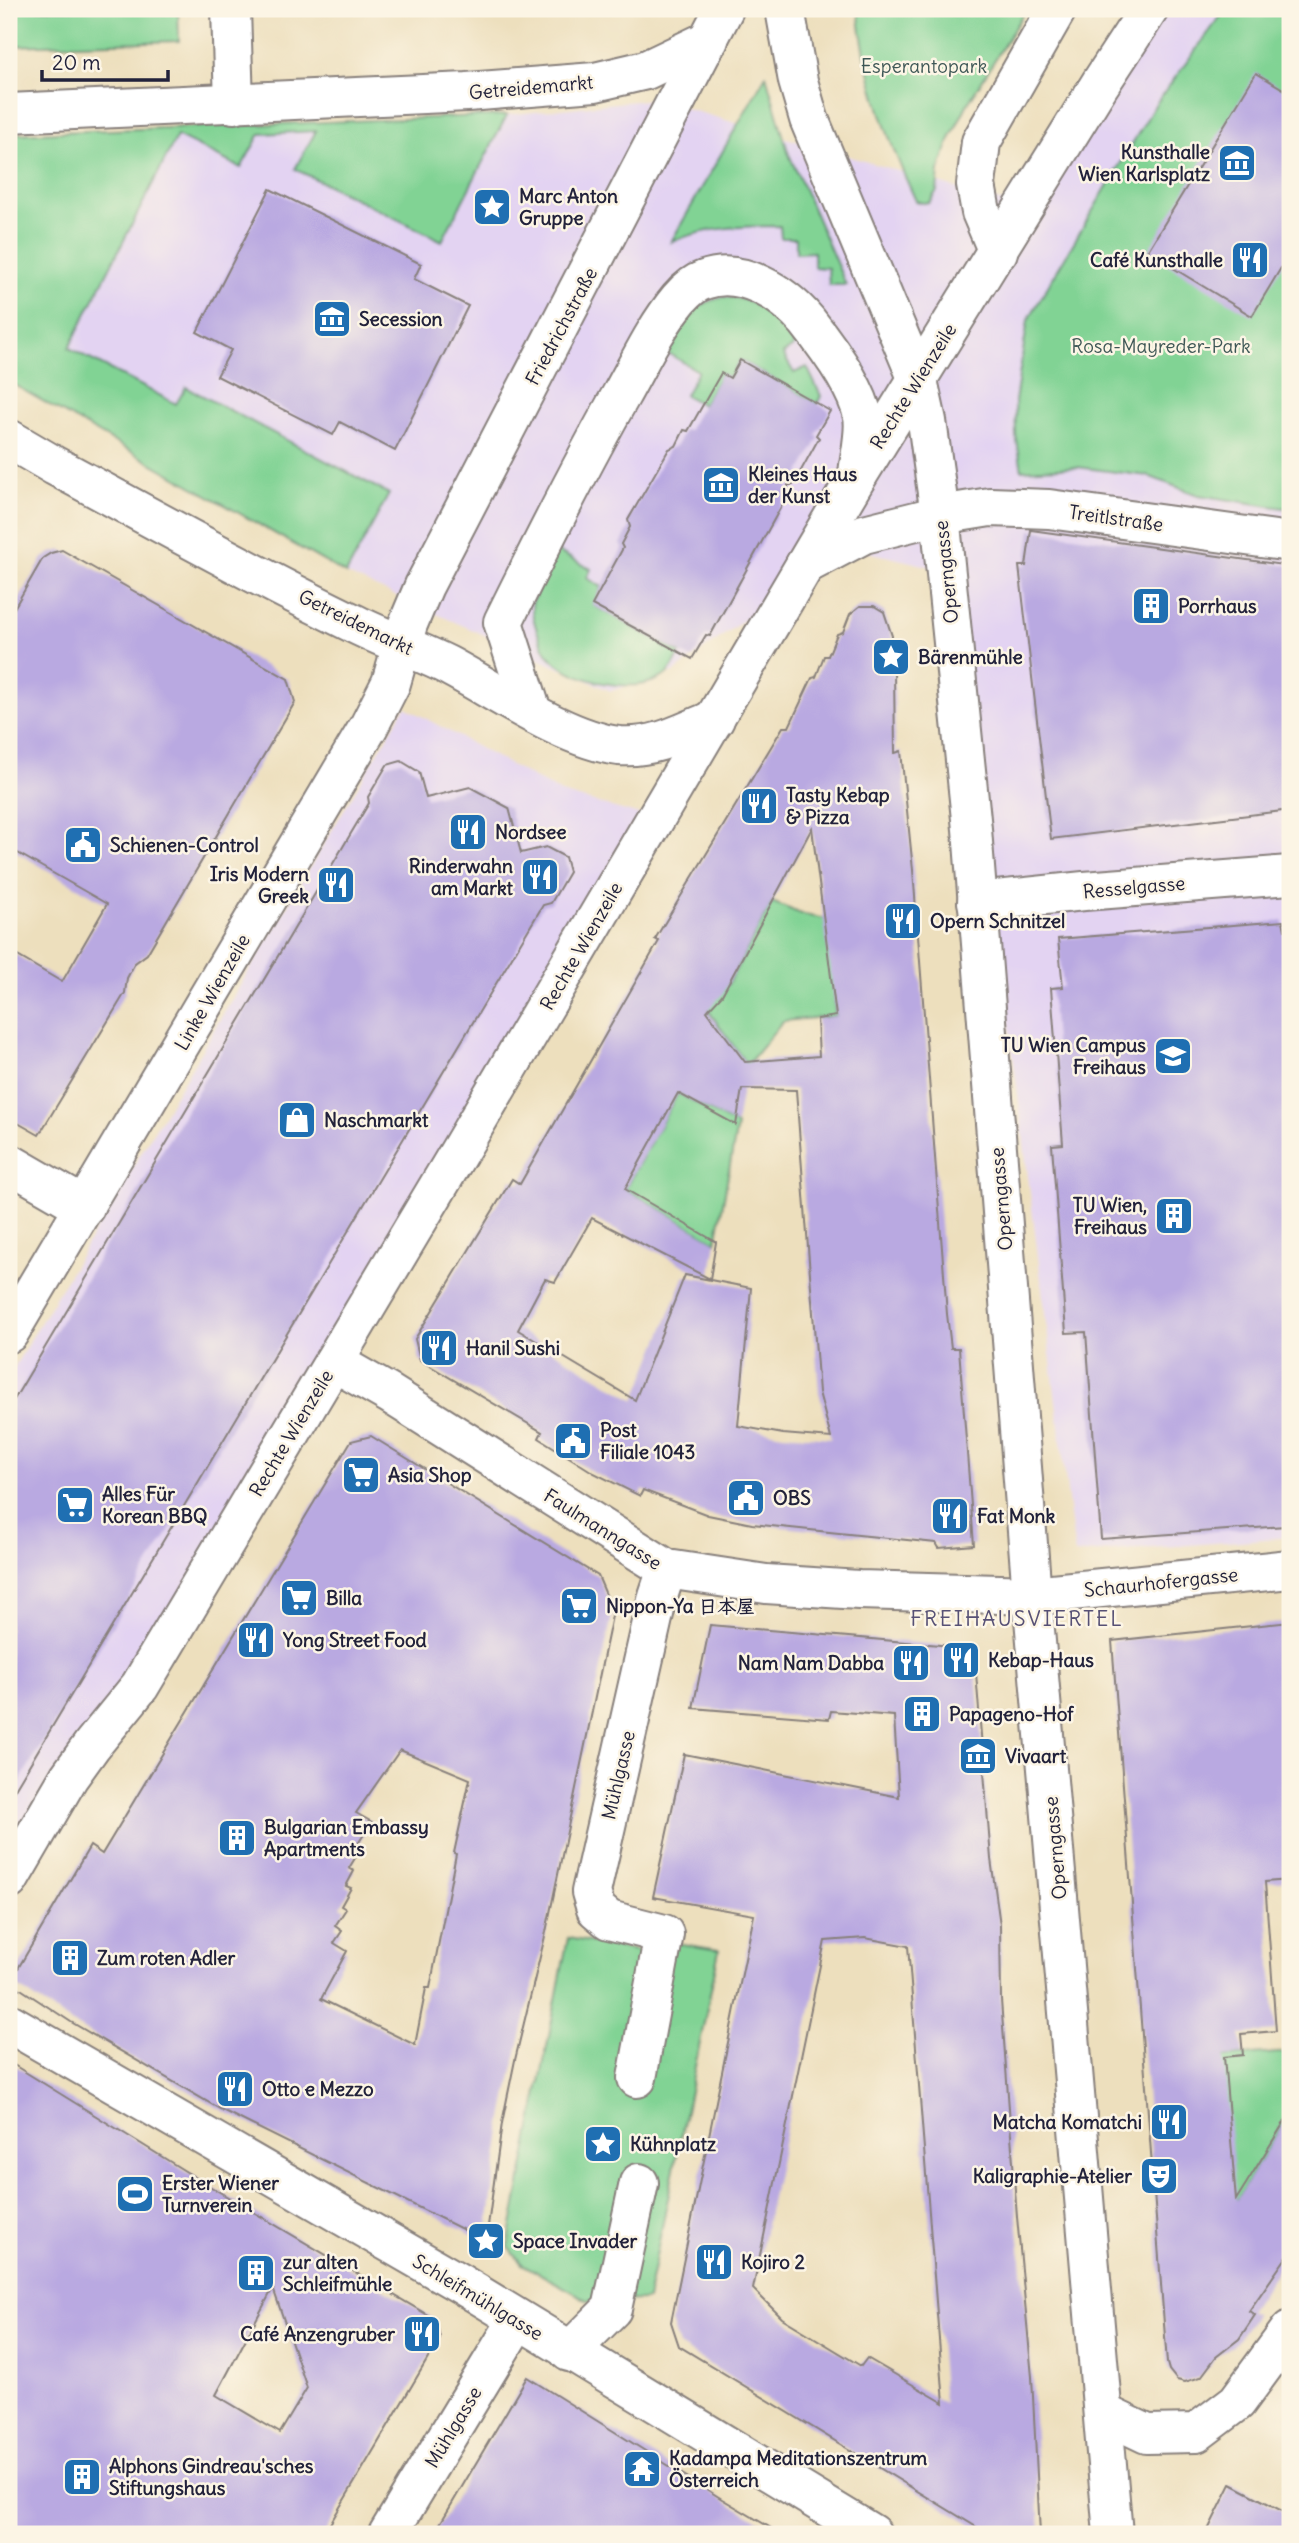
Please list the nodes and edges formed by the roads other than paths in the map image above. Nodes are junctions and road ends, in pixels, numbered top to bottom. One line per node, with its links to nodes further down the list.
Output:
1 (231, 9): 6 (main road)
2 (785, 9): 9 (main road, Operngasse)
3 (1057, 9): 8 (main road)
4 (1149, 9): 8 (main road, Rechte Wienzeile)
5 (717, 24): 6 (main road, Getreidemarkt); 15 (main road, Friedrichstraße)
6 (234, 103): 7 (main road, Getreidemarkt)
7 (9, 113)
8 (998, 251): 9 (main road, Rechte Wienzeile)
9 (918, 380): 11 (main road, Rechte Wienzeile); 12 (main road, Operngasse)
10 (9, 439): 15 (main road, Getreidemarkt)
11 (858, 475): 14 (main road, Rechte Wienzeile); 16 (main road)
12 (940, 515): 13 (main road, Treitlstraße); 14 (main road, Treitlstraße); 19 (main road, Operngasse)
13 (1290, 542)
14 (805, 565): 17 (main road, Rechte Wienzeile)
15 (403, 646): 16 (main road, Getreidemarkt); 21 (main road, Linke Wienzeile)
16 (532, 712): 17 (main road, Getreidemarkt)
17 (715, 719): 23 (main road, Rechte Wienzeile)
18 (1290, 875): 19 (main road, Resselgasse)
19 (977, 902): 26 (main road, Operngasse)
20 (9, 1163): 21 (main road)
21 (85, 1207): 22 (main road, Linke Wienzeile)
22 (9, 1334)
23 (334, 1362): 24 (main road, Faulmanngasse); 27 (main road, Rechte Wienzeile)
24 (667, 1569): 26 (main road, Faulmanngasse); 29 (main road, Mühlgasse)
25 (1290, 1569): 26 (main road, Schaurhofergasse)
26 (1032, 1595): 34 (main road, Operngasse)
27 (9, 1880)
28 (9, 2024): 31 (main road, Schleifmühlgasse)
29 (637, 2078)
30 (639, 2183): 33 (main road)
31 (517, 2321): 33 (main road, Schleifmühlgasse); 35 (main road, Mühlgasse)
32 (1290, 2330): 34 (main road)
33 (569, 2352): 36 (main road, Schleifmühlgasse)
34 (1105, 2414): 37 (main road, Operngasse)
35 (388, 2534)
36 (872, 2534)
37 (1113, 2534)

